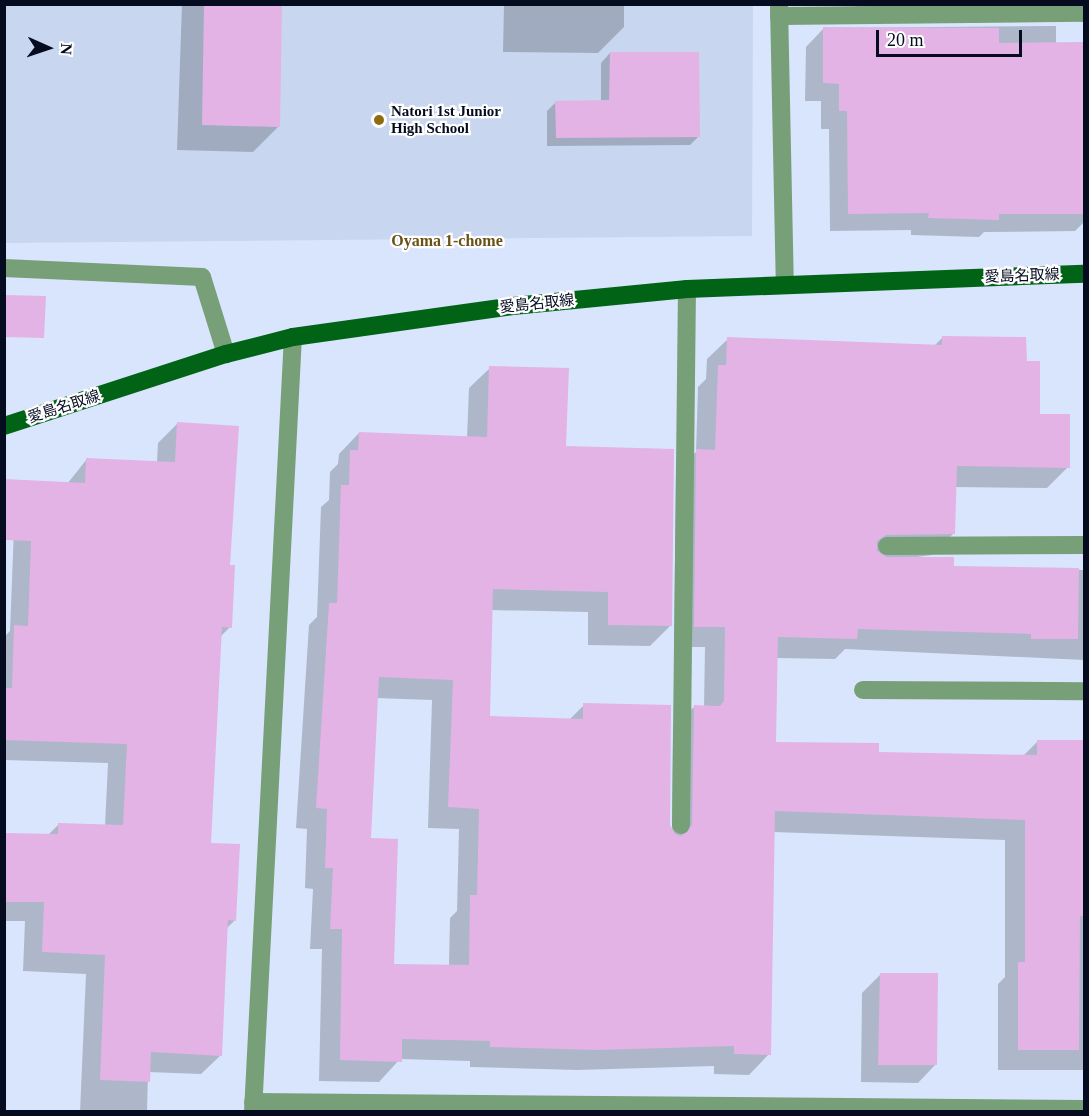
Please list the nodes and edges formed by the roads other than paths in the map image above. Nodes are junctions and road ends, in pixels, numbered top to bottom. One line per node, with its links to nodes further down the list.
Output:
1 (1083, 4): 2 (street)
2 (779, 10): 5 (street)
3 (4, 268): 8 (street)
4 (1084, 274): 5 (main road, 愛島名取線)
5 (784, 285): 6 (main road, 愛島名取線)
6 (687, 289): 7 (main road, 愛島名取線); 14 (street)
7 (293, 337): 8 (main road, 愛島名取線); 15 (street)
8 (226, 354): 9 (main road, 愛島名取線)
9 (4, 426)
10 (1084, 545): 11 (street)
11 (887, 546)
12 (863, 690): 13 (street)
13 (1084, 690)
14 (681, 825)
15 (253, 1107): 16 (street)
16 (648, 1108): 17 (street)
17 (1084, 1110)

